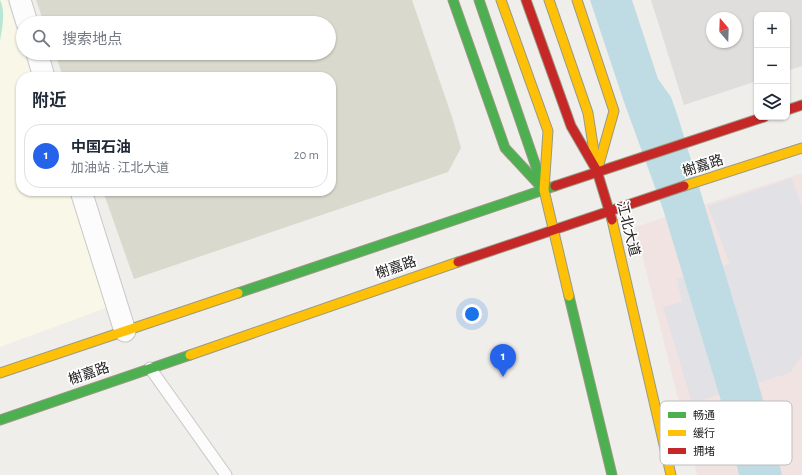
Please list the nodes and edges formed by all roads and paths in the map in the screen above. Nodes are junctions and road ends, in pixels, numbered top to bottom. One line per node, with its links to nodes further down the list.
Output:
1 (20, 0): 8 (street)
2 (453, 0): 16 (main road)
3 (479, 0): 16 (main road)
4 (501, 0): 16 (main road)
5 (526, 0): 15 (main road, 江北大道)
6 (550, 0): 15 (main road)
7 (577, 0): 15 (main road)
8 (25, 16)
9 (39, 60): 10 (street)
10 (43, 72)
11 (802, 105): 12 (main road)
12 (790, 109)
13 (755, 120): 15 (main road, 榭嘉路)
14 (802, 148): 18 (main road, 榭嘉路)
15 (598, 171): 16 (main road, 榭嘉路); 18 (main road, 江北大道)
16 (544, 190): 19 (main road); 20 (main road, 榭嘉路)
17 (82, 196): 20 (street)
18 (611, 211): 19 (main road, 榭嘉路); 24 (main road, 江北大道)
19 (554, 229): 21 (main road, 榭嘉路); 27 (main road)
20 (125, 331): 22 (main road, 榭嘉路)
21 (150, 368): 23 (main road, 榭嘉路); 26 (lane)
22 (0, 373)
23 (0, 420)
24 (660, 427)
25 (669, 465): 28 (main road, 江北大道)
26 (226, 475)
27 (612, 475)
28 (671, 475)

